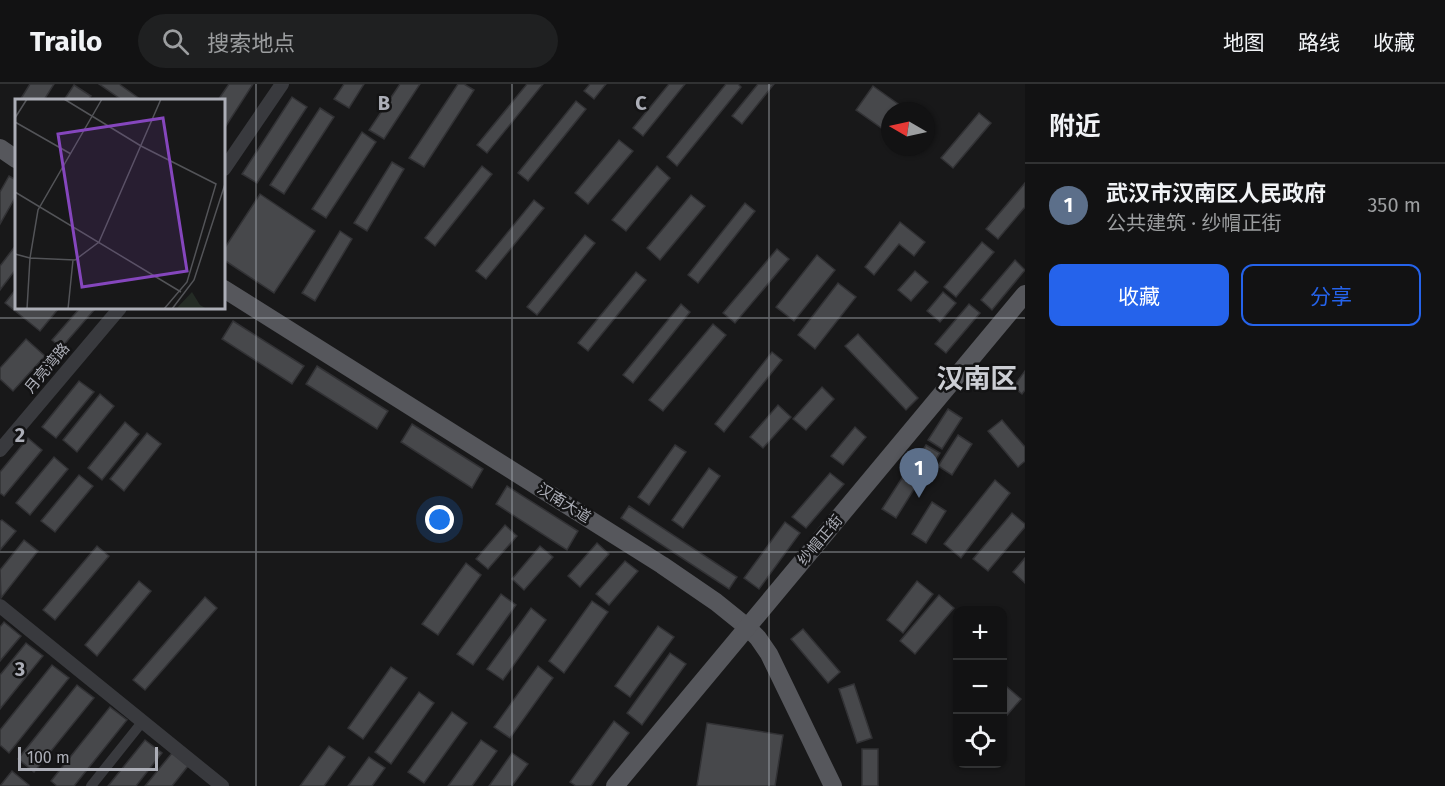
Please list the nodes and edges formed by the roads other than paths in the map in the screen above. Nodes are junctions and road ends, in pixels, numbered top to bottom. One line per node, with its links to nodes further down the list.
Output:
1 (282, 84): 4 (street)
2 (0, 148): 3 (main road)
3 (15, 158)
4 (225, 168)
5 (225, 290): 11 (main road, 汉南大道)
6 (1025, 294): 11 (main road, 纱帽正街)
7 (1025, 308): 11 (main road, 纱帽正街)
8 (119, 309): 9 (street, 月亮湾路)
9 (0, 450)
10 (0, 606): 12 (street)
11 (751, 630): 15 (main road, 纱帽正街); 16 (main road, 纱帽正街); 17 (main road, 汉南大道)
12 (143, 721): 13 (street); 14 (street)
13 (91, 786)
14 (222, 786)
15 (615, 786)
16 (627, 786)
17 (833, 786)

